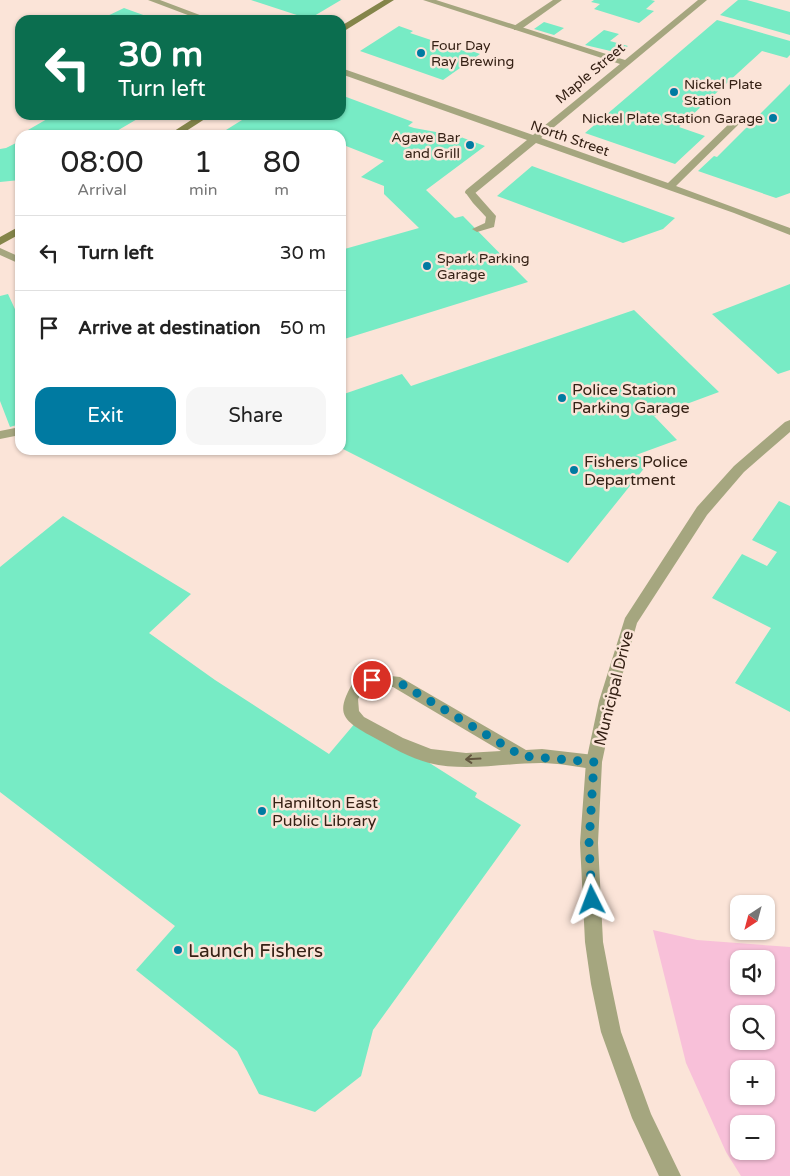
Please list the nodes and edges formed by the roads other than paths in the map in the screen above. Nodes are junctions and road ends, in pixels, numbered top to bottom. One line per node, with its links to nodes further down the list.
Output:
1 (390, 0): 7 (street)
2 (427, 0): 8 (street)
3 (558, 0): 8 (lane)
4 (703, 0): 9 (street, Maple Street)
5 (156, 1): 6 (street)
6 (195, 15)
7 (346, 27)
8 (517, 28): 9 (street)
9 (626, 63): 14 (street, Maple Street)
10 (346, 73): 14 (street, North Street)
11 (198, 120): 13 (street)
12 (737, 121): 15 (street)
13 (181, 130)
14 (533, 140): 15 (street, North Street); 16 (street, Maple Street)
15 (669, 187): 19 (street, North Street)
16 (470, 192): 17 (lane, Maple Street)
17 (477, 229)
18 (15, 232): 20 (street)
19 (790, 232)
20 (0, 242)
21 (0, 251): 22 (street)
22 (15, 258)
23 (790, 425): 27 (street, Municipal Drive)
24 (15, 432): 25 (lane)
25 (0, 435)
26 (522, 756): 26 (lane, one-way to 26); 27 (lane)
27 (594, 762): 28 (street, Municipal Drive)
28 (670, 1176)

